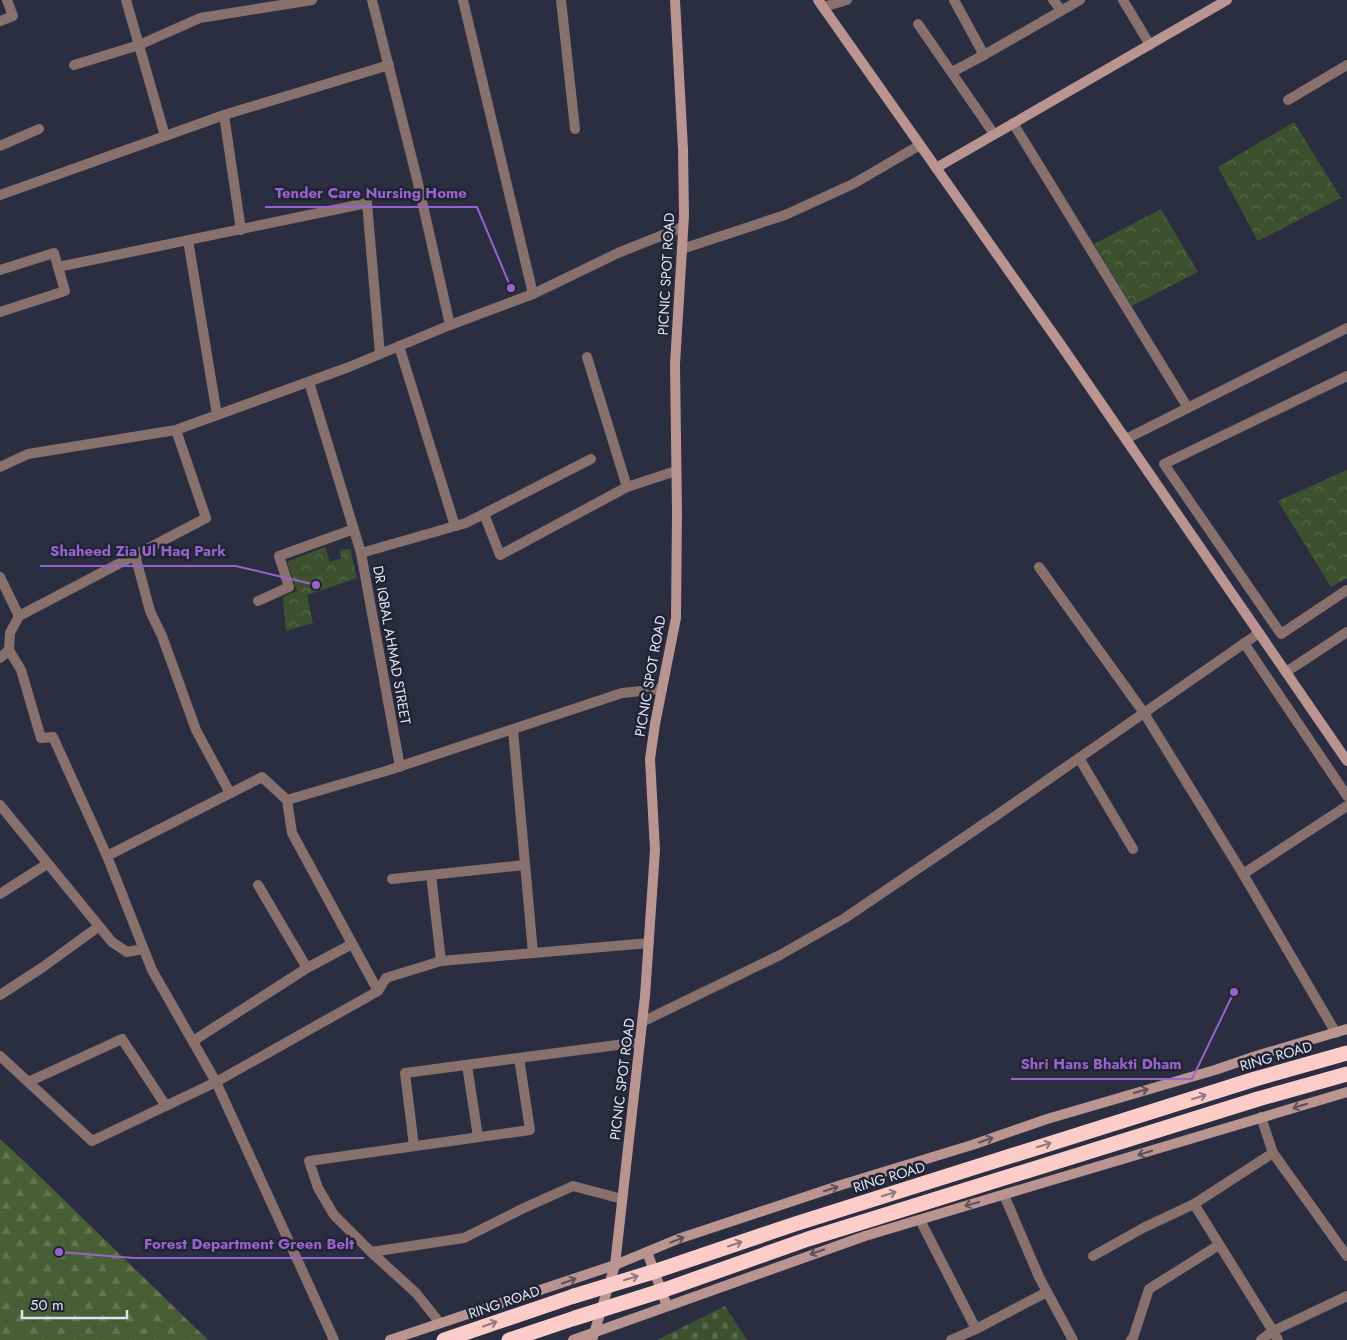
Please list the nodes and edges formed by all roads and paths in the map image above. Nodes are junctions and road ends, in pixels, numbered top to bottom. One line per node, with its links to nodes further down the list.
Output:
1 (7, 0): 16 (street)
2 (126, 0): 18 (street)
3 (312, 0): 18 (street)
4 (372, 0): 22 (street)
5 (463, 0): 42 (street)
6 (561, 0): 29 (street)
7 (676, 0): 36 (street, PICNIC SPOT ROAD)
8 (847, 0): 14 (street)
9 (954, 0): 20 (street)
10 (1053, 0): 15 (street)
11 (1080, 0): 15 (street)
12 (1123, 0): 19 (street)
13 (1227, 0): 19 (street)
14 (821, 3): 32 (street)
15 (1061, 10): 20 (street)
16 (0, 21)
17 (918, 24): 24 (street)
18 (139, 45): 21 (street); 31 (street)
19 (1150, 45): 27 (street)
20 (984, 56): 24 (street)
21 (74, 64)
22 (389, 65): 26 (street); 44 (street)
23 (1347, 65): 25 (street)
24 (952, 72): 30 (street)
25 (1288, 100)
26 (224, 115): 31 (street); 37 (street)
27 (1013, 123): 30 (street); 51 (street)
28 (39, 129): 33 (street)
29 (575, 129)
30 (994, 134): 34 (street)
31 (166, 136): 35 (street)
32 (920, 145): 34 (street); 39 (street)
33 (0, 146)
34 (936, 168): 54 (street)
35 (0, 195)
36 (684, 227): 39 (street, PICNIC SPOT ROAD); 42 (street)
37 (241, 230): 38 (street); 47 (street)
38 (188, 240): 40 (street); 52 (street)
39 (682, 249): 57 (street, PICNIC SPOT ROAD)
40 (58, 267): 41 (street); 43 (street)
41 (0, 270)
42 (533, 294): 44 (street)
43 (0, 312)
44 (450, 325): 46 (street)
45 (1347, 328): 51 (street)
46 (399, 346): 47 (street); 60 (street)
47 (380, 354): 50 (street)
48 (587, 357): 58 (street)
49 (1347, 376): 66 (street)
50 (309, 382): 52 (street); 61 (street, DR IQBAL AHMAD STREET)
51 (1188, 408): 54 (street)
52 (217, 415): 53 (street)
53 (176, 430): 56 (street); 63 (street)
54 (1126, 439): 69 (street)
55 (591, 459): 59 (street)
56 (0, 467)
57 (676, 470): 58 (street); 75 (street, PICNIC SPOT ROAD)
58 (627, 487): 59 (street)
59 (484, 514): 60 (street)
60 (455, 526): 62 (street)
61 (354, 529): 62 (street, DR IQBAL AHMAD STREET); 67 (street)
62 (361, 553): 80 (street, DR IQBAL AHMAD STREET)
63 (135, 555): 68 (street); 81 (street)
64 (1040, 567): 76 (street)
65 (0, 577): 68 (street)
66 (1347, 590)
67 (258, 601)
68 (19, 616): 72 (street)
69 (1259, 633): 71 (street); 74 (street)
70 (1346, 636): 74 (street)
71 (1244, 643): 76 (street); 82 (street)
72 (9, 650): 73 (street); 87 (street)
73 (0, 658)
74 (1286, 672): 79 (street)
75 (662, 689): 77 (street); 96 (street, PICNIC SPOT ROAD)
76 (1144, 713): 78 (street); 90 (street)
77 (513, 730): 80 (street); 89 (street)
78 (1079, 758): 86 (street); 104 (street)
79 (1347, 761)
80 (400, 766): 83 (street)
81 (230, 794): 83 (street); 87 (street)
82 (1347, 796)
83 (287, 800): 97 (street)
84 (0, 805): 88 (street)
85 (1347, 806): 90 (street)
86 (1133, 849)
87 (107, 856): 98 (street)
88 (47, 864): 94 (street); 95 (street)
89 (525, 865): 91 (street); 99 (street)
90 (1243, 874): 106 (street)
91 (431, 875): 92 (street); 100 (street)
92 (392, 879)
93 (258, 885): 101 (street)
94 (0, 894)
95 (98, 927): 98 (street); 103 (street)
96 (649, 943): 99 (street); 104 (street, PICNIC SPOT ROAD)
97 (352, 944): 101 (street); 102 (street)
98 (143, 949): 107 (street)
99 (533, 953): 100 (street)
100 (441, 961): 102 (street)
101 (307, 968): 107 (street)
102 (378, 992): 115 (street)
103 (0, 995)
104 (642, 1022): 108 (street, PICNIC SPOT ROAD)
105 (1347, 1030): 106 (street)
106 (1336, 1033): 128 (street, one-way to 106)
107 (192, 1041): 115 (street)
108 (640, 1042): 111 (street); 123 (street, PICNIC SPOT ROAD)
109 (1347, 1053): 141 (highway, RING ROAD, one-way to 109, bridge)
110 (0, 1056): 114 (street)
111 (519, 1058): 112 (street); 119 (street)
112 (467, 1065): 119 (street); 120 (street)
113 (1347, 1074): 142 (highway, bridge)
114 (28, 1082): 117 (street); 117 (street)
115 (216, 1082): 117 (street); 139 (street)
116 (1347, 1092): 118 (street, one-way to 118)
117 (166, 1106)
118 (1261, 1117): 121 (street); 122 (street, one-way to 122)
119 (478, 1137): 120 (street)
120 (414, 1146): 127 (street)
121 (1273, 1153): 124 (street); 130 (street)
122 (1004, 1195): 125 (street, one-way to 125); 132 (street)
123 (622, 1199): 127 (street); 131 (street, PICNIC SPOT ROAD)
124 (1194, 1204): 126 (street); 129 (street)
125 (920, 1220): 134 (street, one-way to 134); 136 (street)
126 (1219, 1244): 138 (street); 146 (street)
127 (371, 1252): 135 (street)
128 (647, 1252): 131 (street); 134 (street)
129 (1094, 1256)
130 (1347, 1256)
131 (615, 1265): 135 (street, one-way to 131); 137 (street, PICNIC SPOT ROAD)
132 (1047, 1292): 136 (street); 145 (street)
133 (1347, 1296): 138 (street)
134 (667, 1306): 137 (street)
135 (440, 1323): 140 (street)
136 (976, 1329): 144 (street)
137 (593, 1336): 143 (street)
138 (1275, 1336): 147 (street)
139 (334, 1340)
140 (390, 1340)
141 (444, 1340)
142 (509, 1340)
143 (573, 1340)
144 (951, 1340)
145 (1073, 1340)
146 (1131, 1340)
147 (1261, 1340)

